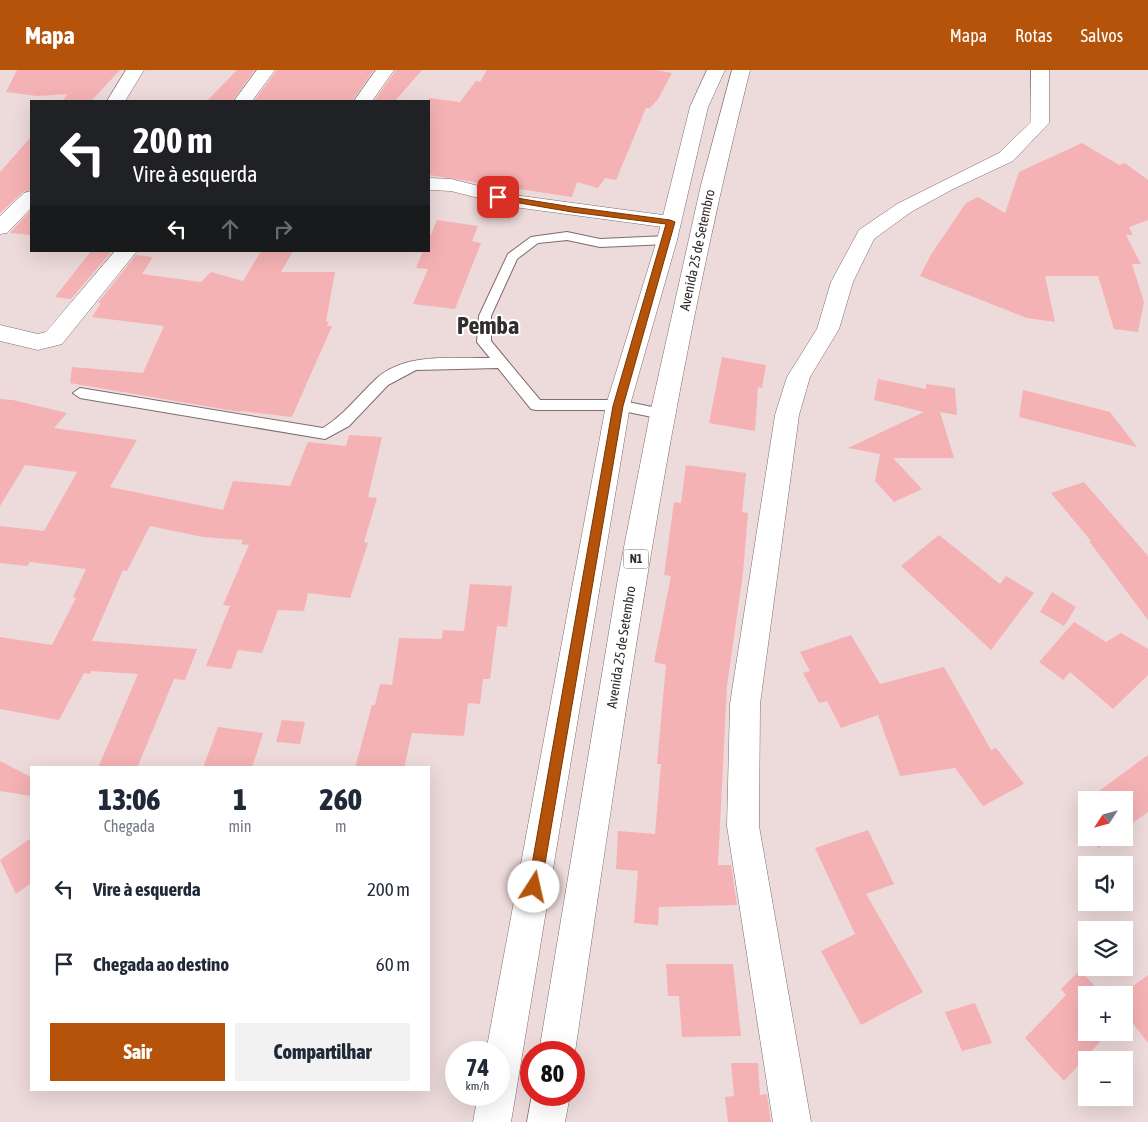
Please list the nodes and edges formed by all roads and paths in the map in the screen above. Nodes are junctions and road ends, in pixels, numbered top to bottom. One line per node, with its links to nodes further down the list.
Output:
1 (135, 70): 7 (main road)
2 (266, 70): 8 (main road)
3 (385, 70): 9 (main road)
4 (716, 70): 13 (main road)
5 (741, 70): 19 (main road, Avenida 25 de Setembro / N1)
6 (1040, 70): 26 (main road)
7 (117, 100)
8 (244, 100)
9 (364, 100)
10 (430, 184): 13 (main road)
11 (30, 198): 12 (main road)
12 (0, 228)
13 (669, 231): 16 (lane); 18 (main road)
14 (126, 252): 15 (main road)
15 (0, 333)
16 (500, 362): 17 (lane); 18 (lane)
17 (80, 393)
18 (618, 406): 19 (lane); 20 (main road)
19 (662, 414): 21 (main road, Avenida 25 de Setembro / N1)
20 (507, 1041)
21 (559, 1041)
22 (495, 1106): 24 (main road)
23 (548, 1106): 25 (main road)
24 (492, 1122)
25 (546, 1122)
26 (792, 1122)

